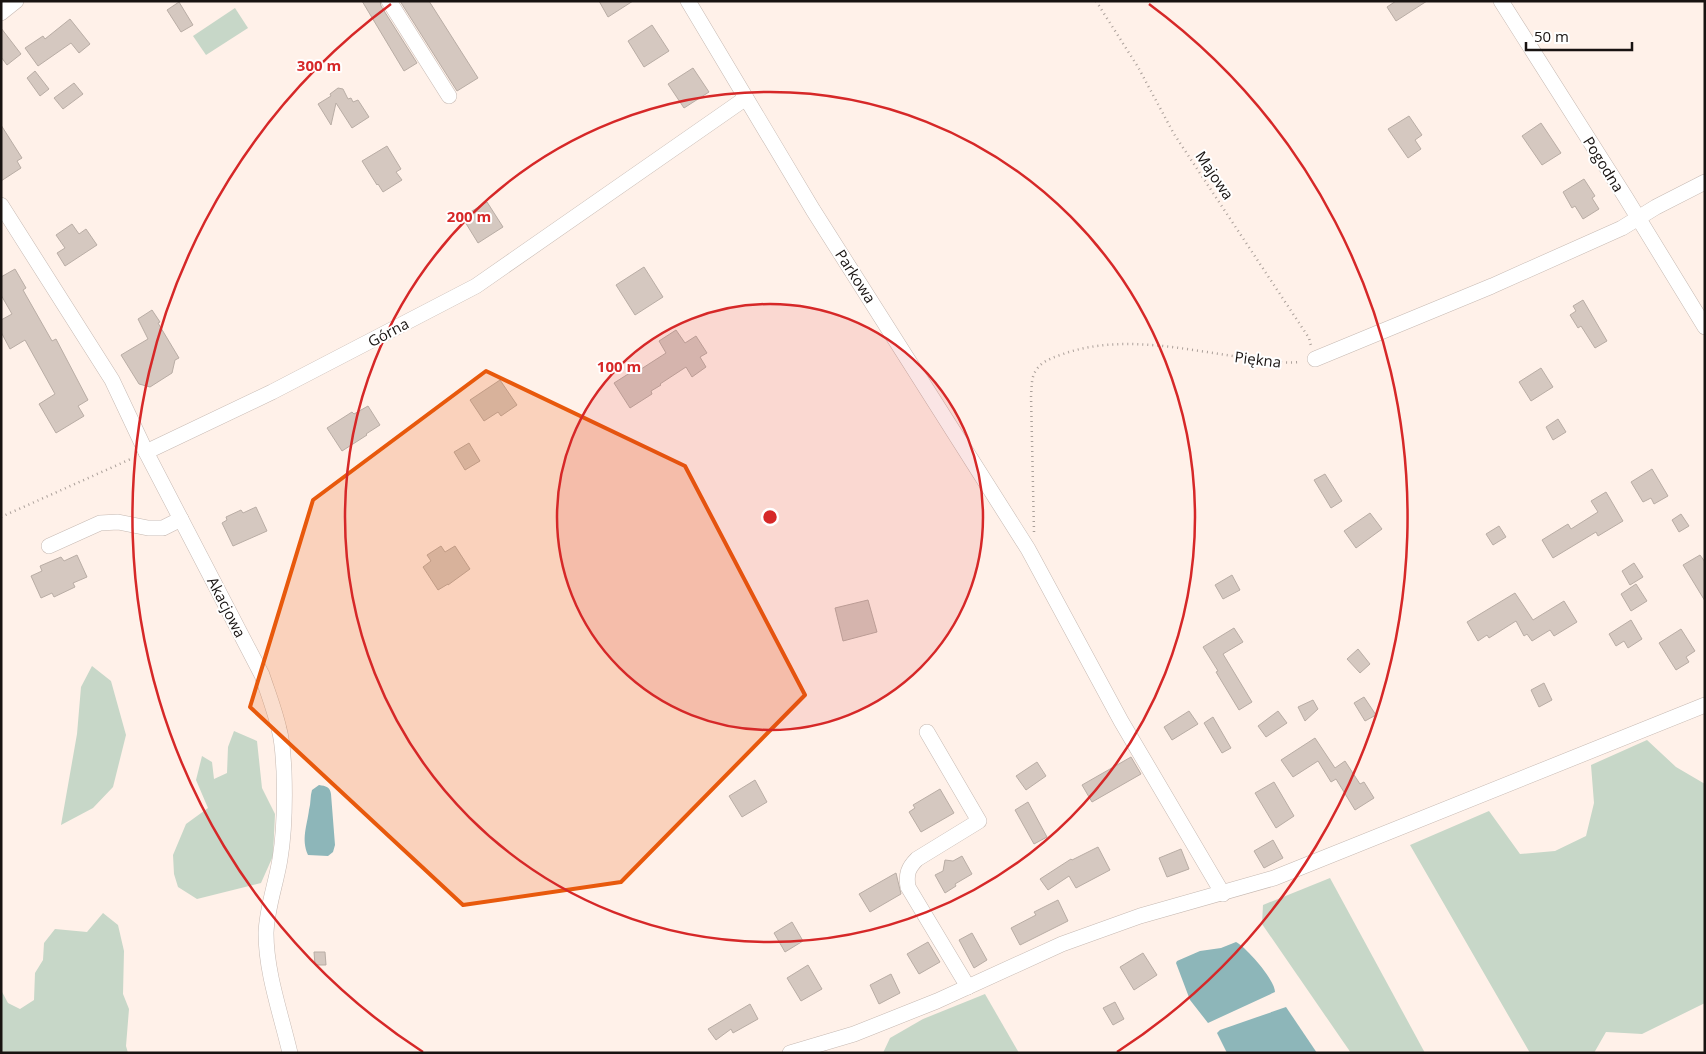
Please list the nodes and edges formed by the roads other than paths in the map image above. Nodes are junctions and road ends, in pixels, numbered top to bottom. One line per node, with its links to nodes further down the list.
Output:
1 (16, 1): 5 (street)
2 (389, 1): 6 (street)
3 (688, 1): 7 (street, Parkowa)
4 (1501, 1): 10 (street, Pogodna)
5 (1, 13)
6 (449, 96)
7 (746, 98): 13 (street, Górna); 18 (street, Parkowa)
8 (1705, 182): 10 (street)
9 (1, 205): 13 (street, Akacjowa)
10 (1638, 218): 11 (street, Pogodna); 12 (street)
11 (1705, 327)
12 (1315, 359)
13 (146, 452): 14 (street, Akacjowa)
14 (181, 519): 15 (street); 20 (street, Akacjowa)
15 (49, 546)
16 (1705, 705): 18 (street)
17 (927, 732): 19 (street)
18 (1223, 894): 19 (street)
19 (968, 988): 21 (street)
20 (290, 1053)
21 (790, 1053)

